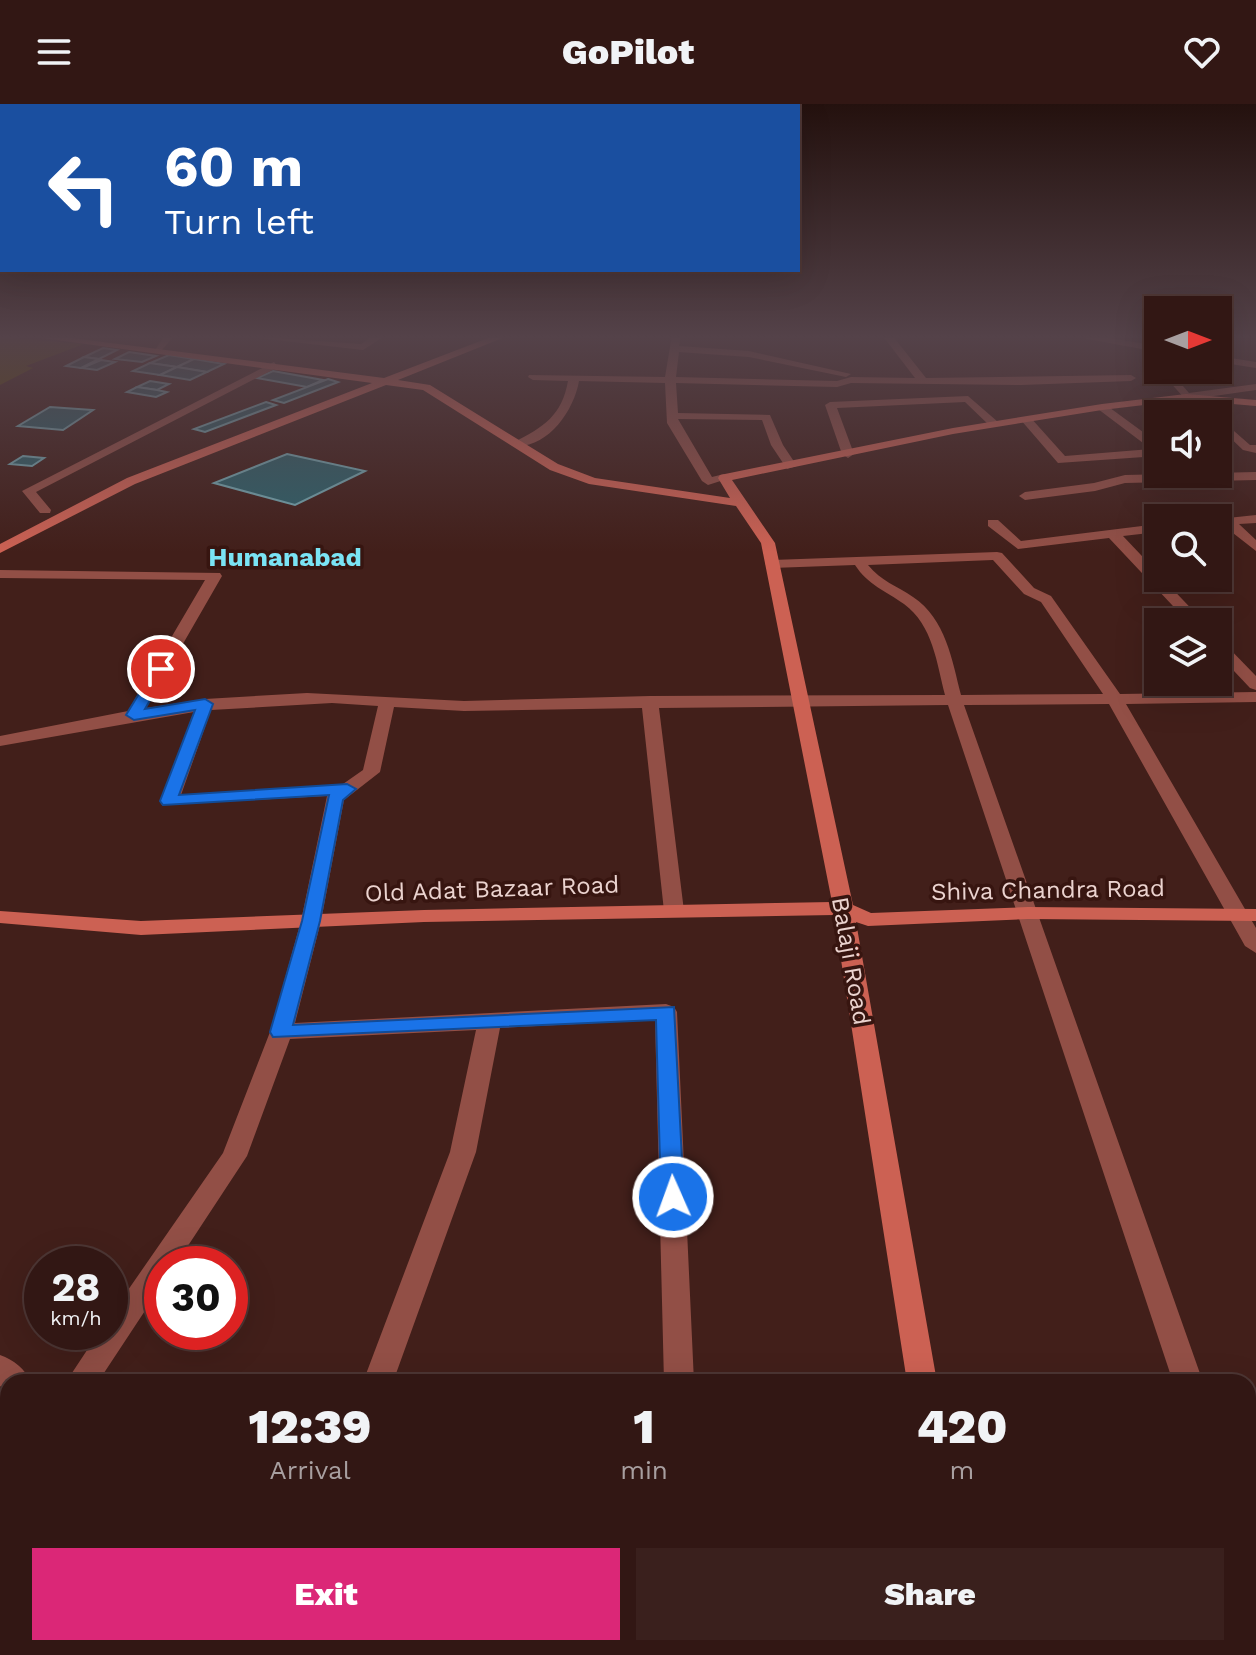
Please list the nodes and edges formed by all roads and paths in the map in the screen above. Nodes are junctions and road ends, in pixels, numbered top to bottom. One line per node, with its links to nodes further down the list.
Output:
1 (191, 407): 27 (street)
2 (293, 407): 27 (street)
3 (317, 407): 36 (street)
4 (459, 407): 16 (street)
5 (567, 407): 16 (street)
6 (672, 407): 11 (street)
7 (831, 407): 19 (street)
8 (977, 407): 13 (street)
9 (1100, 407): 12 (street)
10 (1102, 407): 15 (street)
11 (672, 416): 20 (street); 23 (street)
12 (1026, 419): 13 (street); 18 (street)
13 (994, 424): 19 (street)
14 (1232, 434): 17 (street)
15 (1144, 440)
16 (518, 444): 26 (street)
17 (1256, 449)
18 (1144, 452)
19 (848, 454): 20 (street)
20 (791, 466): 23 (street)
21 (1232, 476): 22 (street)
22 (1256, 476)
23 (724, 478): 26 (street)
24 (1144, 478): 25 (street)
25 (1025, 496)
26 (740, 503): 37 (street)
27 (45, 510): 34 (street)
28 (1256, 519): 29 (street)
29 (1232, 521)
30 (993, 523): 33 (street)
31 (1144, 529): 33 (street)
32 (1232, 529): 35 (street)
33 (1111, 532): 40 (street)
34 (0, 535)
35 (1256, 547)
36 (0, 549)
37 (770, 553): 38 (street); 49 (street, Balaji Road)
38 (859, 561): 44 (street); 47 (street)
39 (0, 574): 50 (street)
40 (1183, 608)
41 (1232, 660): 42 (street)
42 (1256, 685)
43 (1256, 697): 44 (street)
44 (1115, 699): 47 (street); 56 (street)
45 (387, 701): 46 (street); 48 (street); 52 (street)
46 (650, 701): 49 (street); 54 (street)
47 (955, 702): 49 (street); 55 (street)
48 (205, 704): 50 (street); 52 (street)
49 (799, 704): 53 (street, Balaji Road)
50 (134, 715): 51 (street)
51 (0, 741)
52 (347, 789): 58 (street)
53 (843, 908): 54 (street, Old Adat Bazaar Road); 55 (street, Shiva Chandra Road); 65 (street, Balaji Road)
54 (674, 911): 58 (street, Old Adat Bazaar Road)
55 (1028, 913): 56 (street, Shiva Chandra Road); 66 (street)
56 (1247, 915): 59 (street)
57 (0, 917): 58 (street, Old Adat Bazaar Road)
58 (311, 921): 61 (street)
59 (1256, 946)
60 (490, 1019): 61 (street); 63 (street); 64 (street)
61 (281, 1032): 62 (street)
62 (86, 1374)
63 (381, 1374)
64 (679, 1374)
65 (921, 1374)
66 (1185, 1374)

